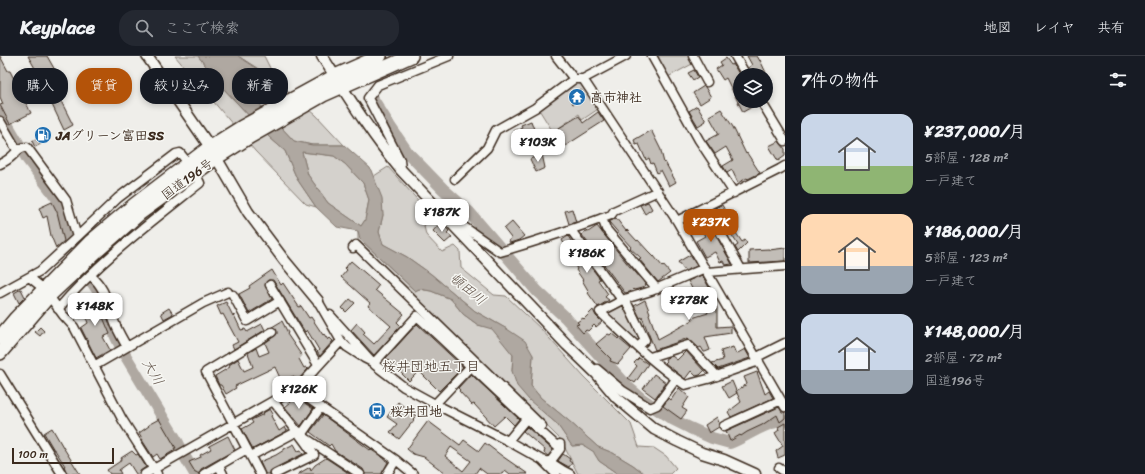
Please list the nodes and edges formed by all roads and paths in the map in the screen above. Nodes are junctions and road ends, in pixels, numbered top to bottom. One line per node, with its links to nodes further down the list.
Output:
1 (147, 56): 20 (street)
2 (322, 56): 14 (street)
3 (380, 56): 14 (highway, 国道196号)
4 (411, 56): 14 (highway, 国道196号)
5 (449, 56): 24 (street)
6 (556, 56): 12 (street)
7 (626, 56): 13 (street)
8 (652, 56): 28 (street)
9 (693, 56): 15 (street)
10 (735, 56): 11 (street)
11 (742, 68)
12 (574, 79): 13 (street); 26 (street)
13 (583, 79): 27 (street)
14 (338, 81): 20 (highway, 国道196号); 24 (street)
15 (707, 82)
16 (766, 108): 18 (street)
17 (0, 121): 19 (street)
18 (785, 141)
19 (17, 150): 22 (street); 34 (street)
20 (213, 152): 44 (highway, 国道196号); 47 (street)
21 (184, 158): 34 (street)
22 (0, 164)
23 (785, 166): 28 (street)
24 (401, 170): 31 (street)
25 (198, 179): 39 (street)
26 (455, 179)
27 (658, 191): 30 (street); 32 (street)
28 (734, 193): 29 (street)
29 (706, 207): 32 (street); 37 (street)
30 (602, 218): 33 (street); 42 (street)
31 (449, 220): 33 (street); 60 (street)
32 (677, 221): 38 (street)
33 (571, 230): 45 (street)
34 (77, 237): 40 (street)
35 (353, 248): 76 (street)
36 (785, 266): 37 (street)
37 (741, 269): 38 (street)
38 (706, 270): 42 (street); 57 (street)
39 (90, 275): 48 (street); 53 (street)
40 (29, 277): 43 (street); 44 (street)
41 (270, 285): 46 (street)
42 (657, 289): 45 (street)
43 (0, 293)
44 (47, 293): 48 (street); 50 (highway, 国道196号); 55 (highway, 国道196号)
45 (624, 300): 54 (street); 54 (street)
46 (280, 301): 53 (street); 59 (street)
47 (318, 301): 51 (street); 58 (street)
48 (58, 309): 61 (street)
49 (272, 332): 72 (street)
50 (0, 338)
51 (341, 341): 58 (street); 59 (street)
52 (785, 343): 57 (street)
53 (127, 347): 61 (street)
54 (638, 347): 56 (street)
55 (0, 353)
56 (650, 358): 64 (street); 65 (street)
57 (758, 359): 64 (street); 69 (street)
58 (374, 363): 62 (street); 68 (street)
59 (318, 365): 66 (street)
60 (588, 365): 65 (street); 94 (street)
61 (94, 366): 82 (street)
62 (471, 366): 68 (street); 71 (street)
63 (0, 374): 83 (street)
64 (716, 376): 65 (street)
65 (676, 379)
66 (296, 390): 67 (street); 70 (street)
67 (273, 401): 72 (street); 74 (street)
68 (435, 404): 75 (street)
69 (783, 404): 73 (street)
70 (321, 407): 74 (street); 78 (street)
71 (526, 419): 75 (street); 76 (street)
72 (233, 424): 77 (street); 82 (street)
73 (724, 426)
74 (299, 433): 77 (street); 81 (street); 88 (street)
75 (508, 441): 79 (street)
76 (560, 449): 79 (street)
77 (249, 453): 80 (street); 87 (street)
78 (396, 460): 90 (street); 91 (street)
79 (546, 461): 92 (street); 93 (street)
80 (219, 466): 85 (street); 86 (street)
81 (351, 470): 89 (street)
82 (155, 472): 84 (street)
83 (62, 474)
84 (145, 474)
85 (204, 474)
86 (224, 474)
87 (260, 474)
88 (276, 474)
89 (360, 474)
90 (387, 474)
91 (413, 474)
92 (556, 474)
93 (570, 474)
94 (754, 474)

